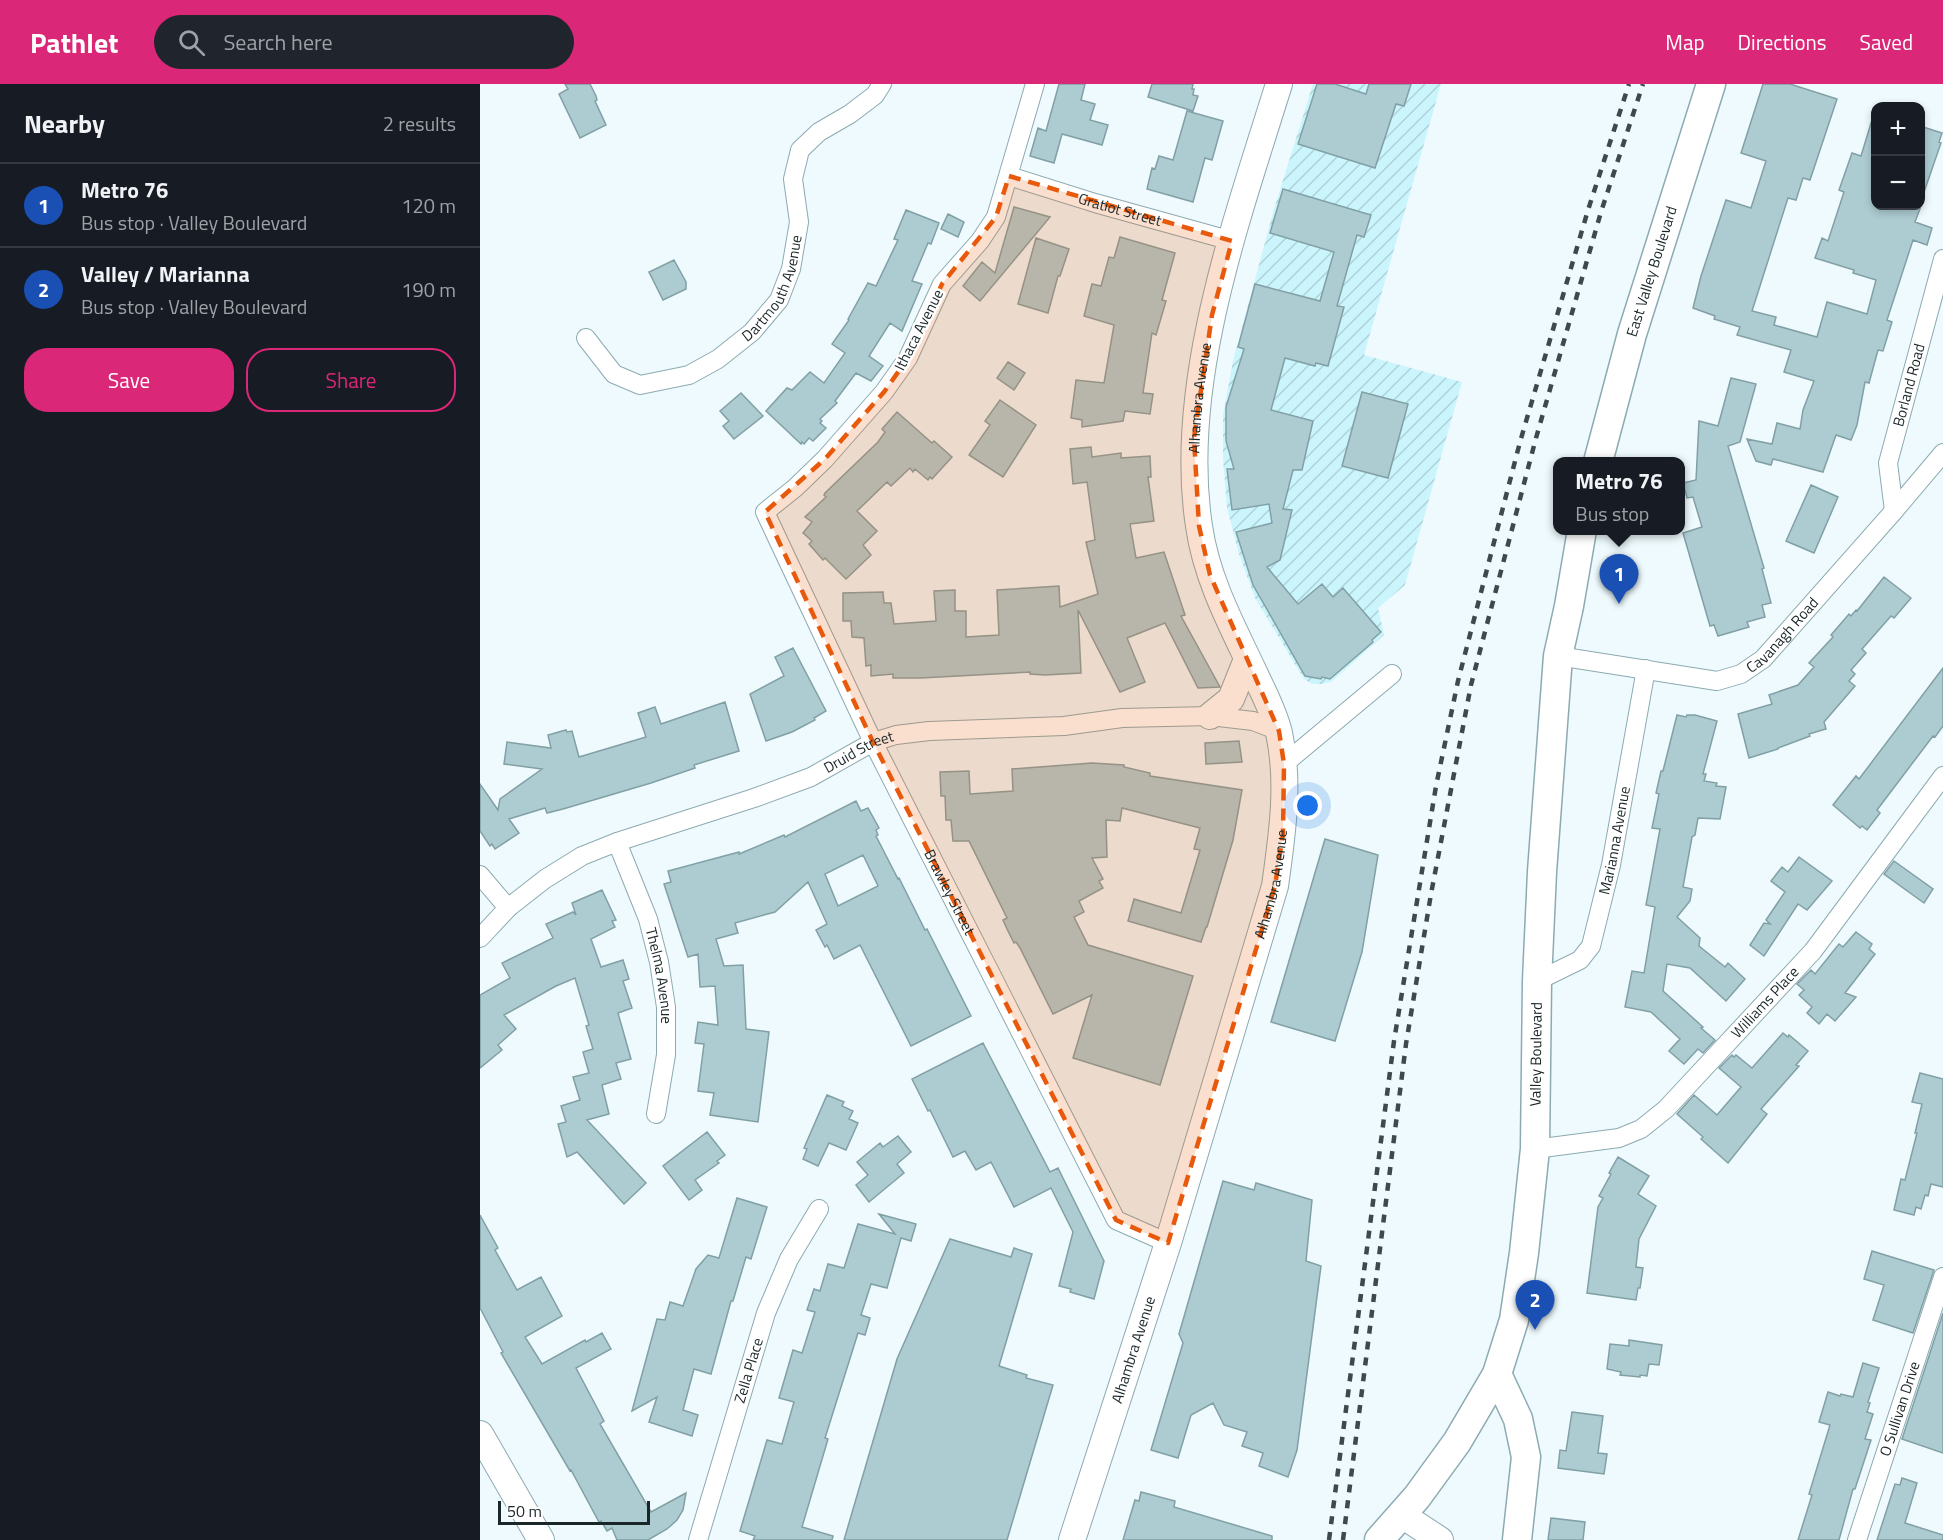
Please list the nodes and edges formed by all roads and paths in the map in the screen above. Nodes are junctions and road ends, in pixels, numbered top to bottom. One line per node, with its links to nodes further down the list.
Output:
1 (882, 84): 8 (street, Dartmouth Avenue)
2 (1035, 84): 5 (street, Ithaca Avenue)
3 (1279, 84): 6 (main road, Alhambra Avenue)
4 (1711, 84): 10 (main road, East Valley Boulevard)
5 (1009, 176): 6 (street, Gratiot Street); 11 (street, Ithaca Avenue)
6 (1232, 241): 15 (main road, Alhambra Avenue)
7 (1943, 259): 12 (street, Borland Road)
8 (586, 338)
9 (1943, 453): 12 (street, Cavanagh Road)
10 (1599, 457)
11 (765, 512): 20 (street, Brawley Street)
12 (1894, 512): 16 (street, Cavanagh Road)
13 (1581, 535): 14 (main road, Valley Boulevard)
14 (1558, 656): 16 (street, Cavanagh Road); 27 (main road, Valley Boulevard)
15 (1247, 659): 18 (main road); 19 (main road, Alhambra Avenue)
16 (1646, 669): 27 (street, Marianna Avenue)
17 (1392, 674): 21 (street)
18 (1210, 716): 19 (street, Druid Street); 20 (street, Druid Street)
19 (1279, 731): 21 (main road, Alhambra Avenue)
20 (873, 742): 23 (street, Druid Street); 31 (street, Brawley Street)
21 (1284, 764): 31 (main road, Alhambra Avenue)
22 (1943, 776): 29 (street, Williams Place)
23 (617, 842): 25 (street, Druid Street); 28 (street, Thelma Avenue)
24 (480, 875): 25 (street)
25 (508, 908): 26 (street, Druid Street)
26 (480, 938)
27 (1537, 981): 29 (main road, Valley Boulevard)
28 (656, 1114)
29 (1535, 1149): 33 (main road, Valley Boulevard)
30 (819, 1209): 37 (street, Zella Place)
31 (1168, 1243): 38 (main road, Alhambra Avenue)
32 (1943, 1277): 42 (street, O Sullivan Drive)
33 (1497, 1374): 35 (main road, Valley Boulevard); 41 (main road)
34 (480, 1434): 36 (main road)
35 (1402, 1515): 39 (main road, Valley Boulevard); 40 (main road)
36 (541, 1540)
37 (698, 1540)
38 (1072, 1540)
39 (1380, 1540)
40 (1440, 1540)
41 (1517, 1540)
42 (1857, 1540)

